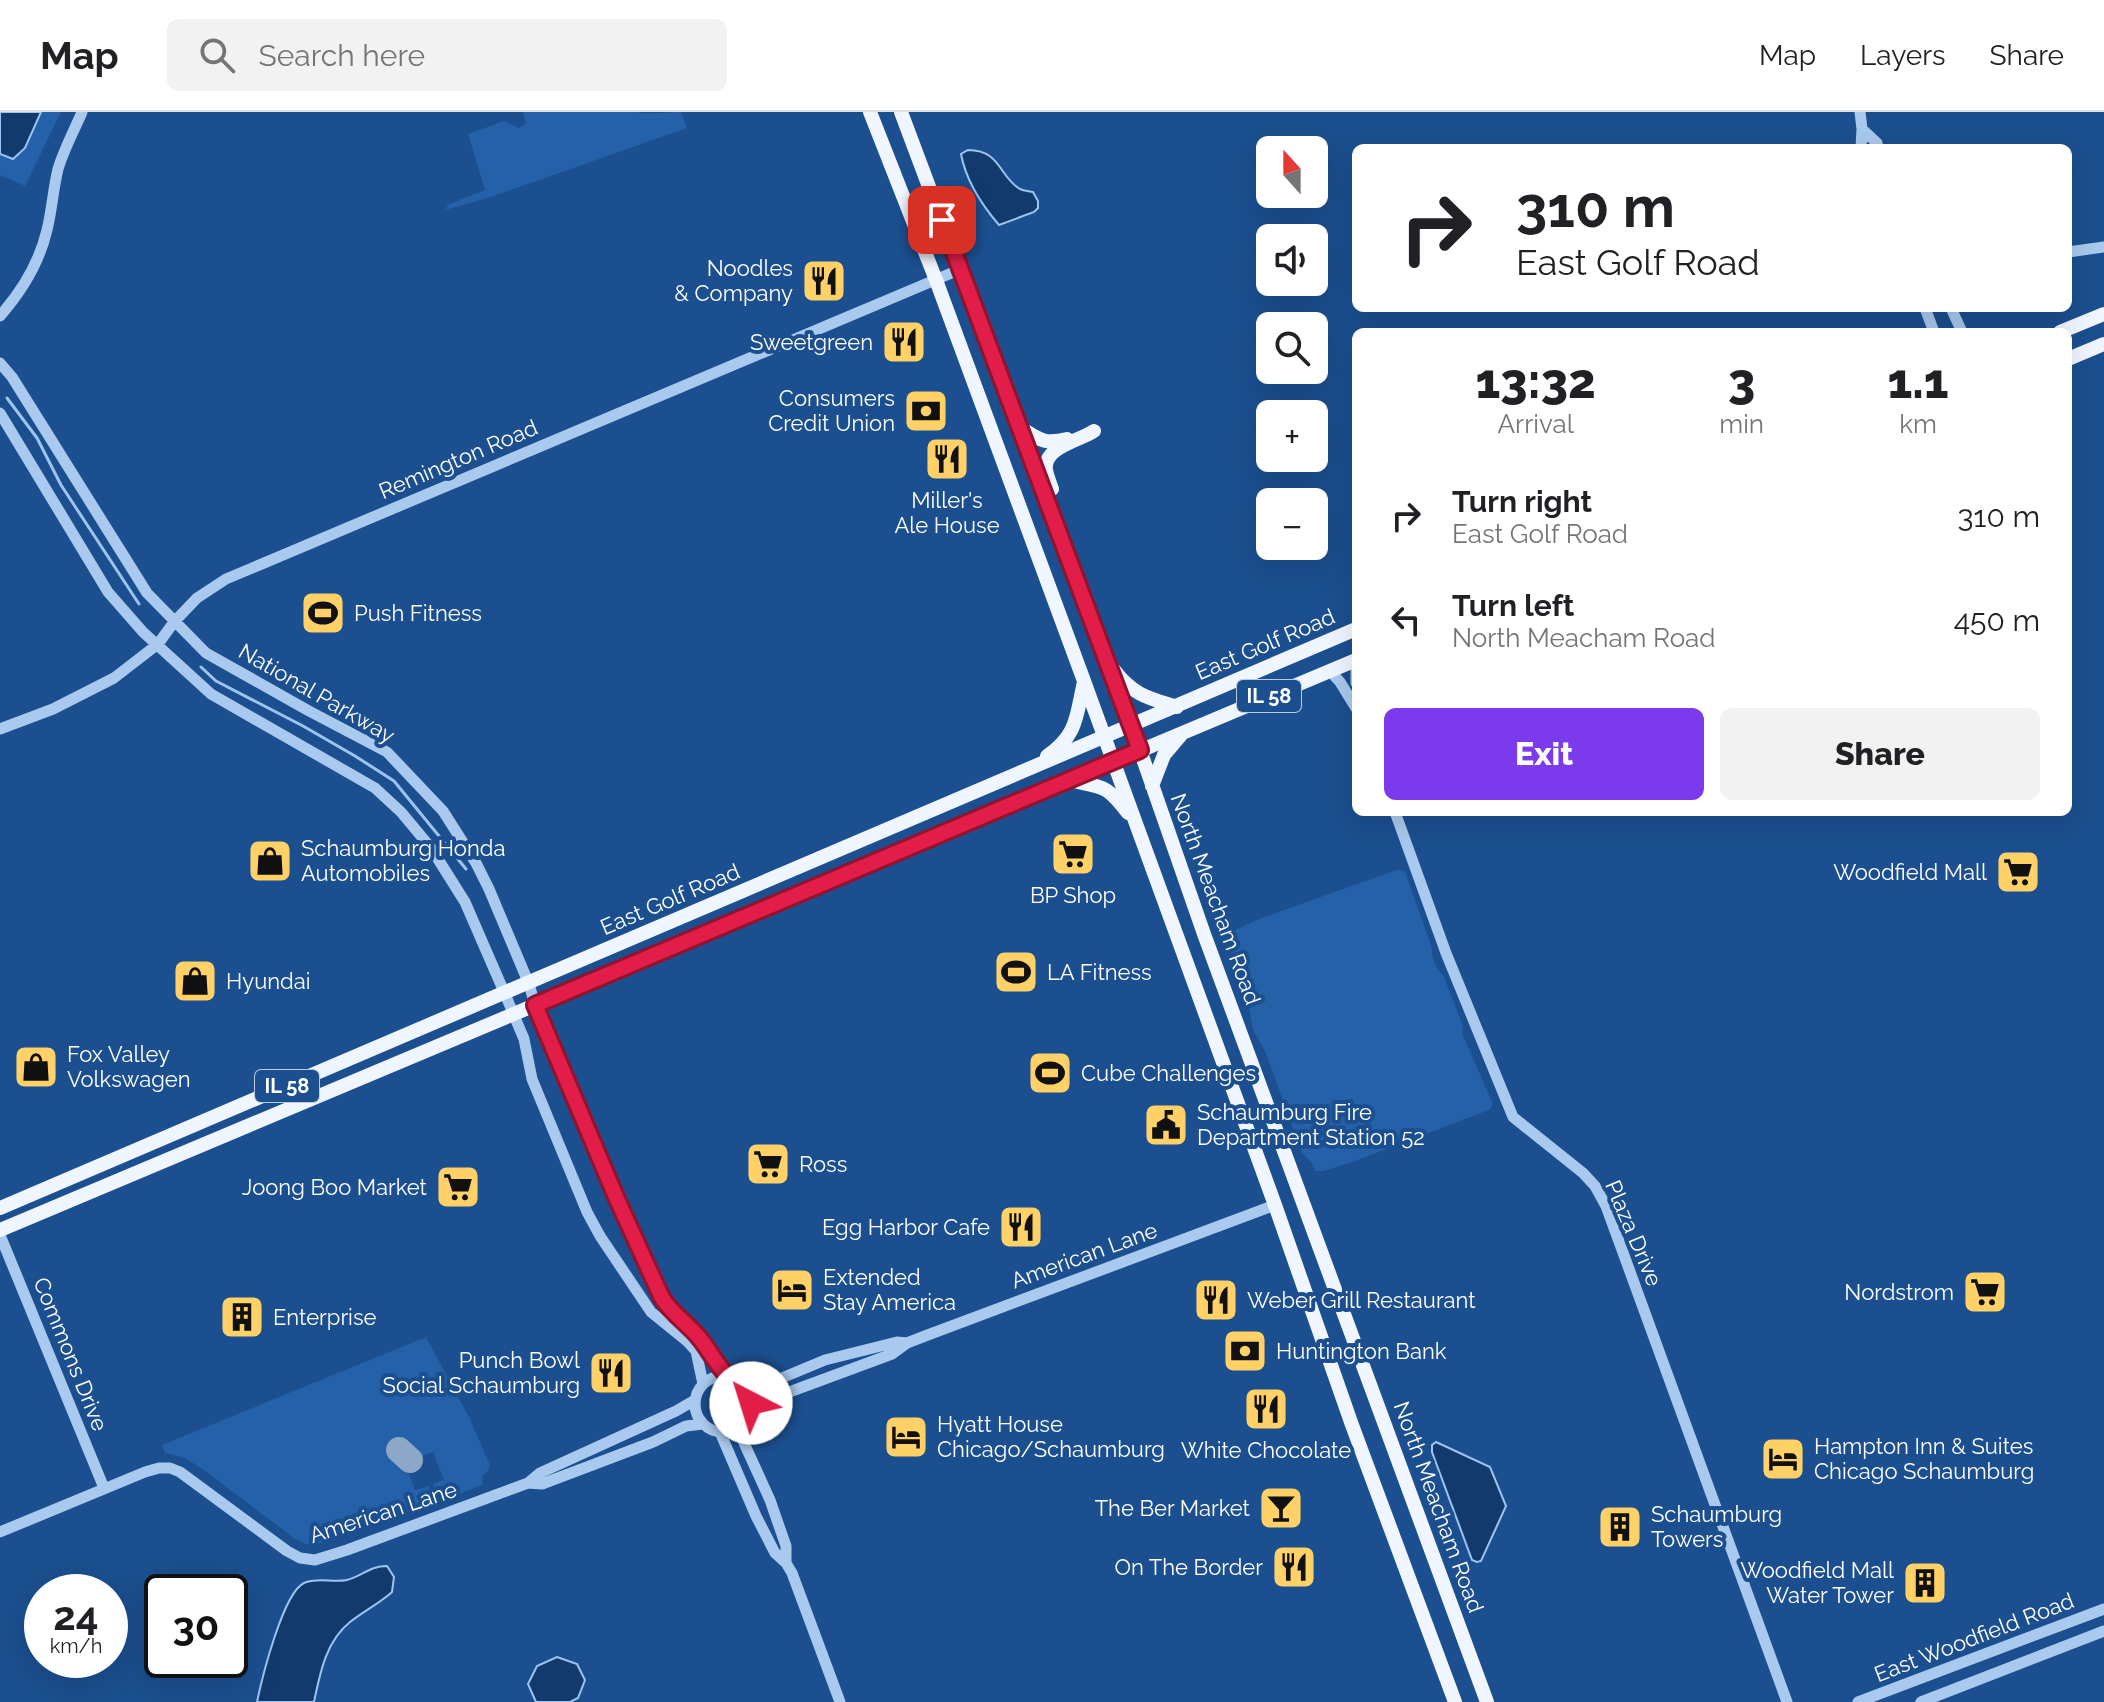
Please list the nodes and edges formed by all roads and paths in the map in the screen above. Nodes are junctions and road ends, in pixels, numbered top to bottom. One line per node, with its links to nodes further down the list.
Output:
1 (82, 112): 13 (street)
2 (870, 112): 11 (main road)
3 (901, 112): 10 (main road, North Meacham Road)
4 (1860, 112): 5 (street)
5 (1862, 129): 6 (street); 7 (street)
6 (1861, 144)
7 (1877, 144)
8 (2104, 247): 9 (street)
9 (2072, 251)
10 (961, 269): 11 (street, Remington Road); 19 (main road, North Meacham Road)
11 (936, 280): 21 (street, Remington Road); 27 (main road)
12 (2104, 314): 14 (main road)
13 (0, 316)
14 (2070, 328)
15 (2104, 344): 16 (main road)
16 (2072, 357)
17 (0, 363): 21 (street, National Parkway)
18 (0, 413): 23 (street)
19 (1019, 427): 20 (main road, North Meacham Road); 20 (main road)
20 (1074, 573): 24 (main road, North Meacham Road)
21 (174, 622): 23 (street, Remington Road); 41 (street, National Parkway)
22 (1352, 631): 29 (main road, East Golf Road / IL 58)
23 (158, 644): 31 (street, Remington Road); 42 (street)
24 (1107, 661): 29 (main road); 30 (main road, North Meacham Road)
25 (1352, 663): 26 (main road, East Golf Road / IL 58)
26 (1330, 671): 28 (street); 32 (main road, East Golf Road / IL 58)
27 (1084, 681): 33 (main road); 36 (main road)
28 (1352, 702)
29 (1177, 707): 30 (main road, East Golf Road / IL 58)
30 (1131, 726): 33 (main road, East Golf Road / IL 58); 34 (main road, North Meacham Road)
31 (0, 729)
32 (1183, 732): 34 (main road, East Golf Road / IL 58); 38 (main road)
33 (1105, 738): 35 (main road); 36 (main road, East Golf Road / IL 58)
34 (1140, 750): 35 (main road, East Golf Road / IL 58); 38 (main road, North Meacham Road)
35 (1113, 761): 37 (main road, East Golf Road / IL 58); 40 (main road)
36 (1022, 773): 41 (main road, East Golf Road / IL 58)
37 (1069, 780): 40 (main road); 43 (main road, East Golf Road / IL 58)
38 (1152, 786): 65 (main road, North Meacham Road)
39 (1396, 816): 66 (street, Plaza Drive)
40 (1137, 826): 45 (main road)
41 (529, 984): 42 (main road, East Golf Road / IL 58); 43 (street, National Parkway)
42 (505, 994): 44 (street); 46 (main road, East Golf Road / IL 58)
43 (535, 1005): 44 (main road, East Golf Road / IL 58); 49 (street, National Parkway)
44 (513, 1015): 47 (main road, East Golf Road / IL 58); 50 (street)
45 (1275, 1205): 48 (street, American Lane); 64 (main road)
46 (0, 1208)
47 (0, 1232): 58 (street, Commons Drive)
48 (907, 1343): 51 (street, American Lane); 53 (street, American Lane)
49 (728, 1376): 50 (street); 51 (street)
50 (703, 1384): 52 (street)
51 (744, 1385): 53 (street)
52 (695, 1400): 54 (street); 57 (street, American Lane)
53 (750, 1409): 55 (street)
54 (703, 1424): 56 (street); 57 (street, American Lane)
55 (743, 1424): 56 (street); 60 (street)
56 (720, 1432): 60 (street)
57 (528, 1483): 58 (street, American Lane)
58 (104, 1488): 59 (street, American Lane)
59 (0, 1532)
60 (786, 1563): 63 (street)
61 (2104, 1609): 67 (street, East Woodfield Road)
62 (2104, 1631): 68 (street, East Woodfield Road)
63 (840, 1702)
64 (1455, 1702)
65 (1487, 1702)
66 (1787, 1702)
67 (1858, 1702)
68 (1921, 1702)

